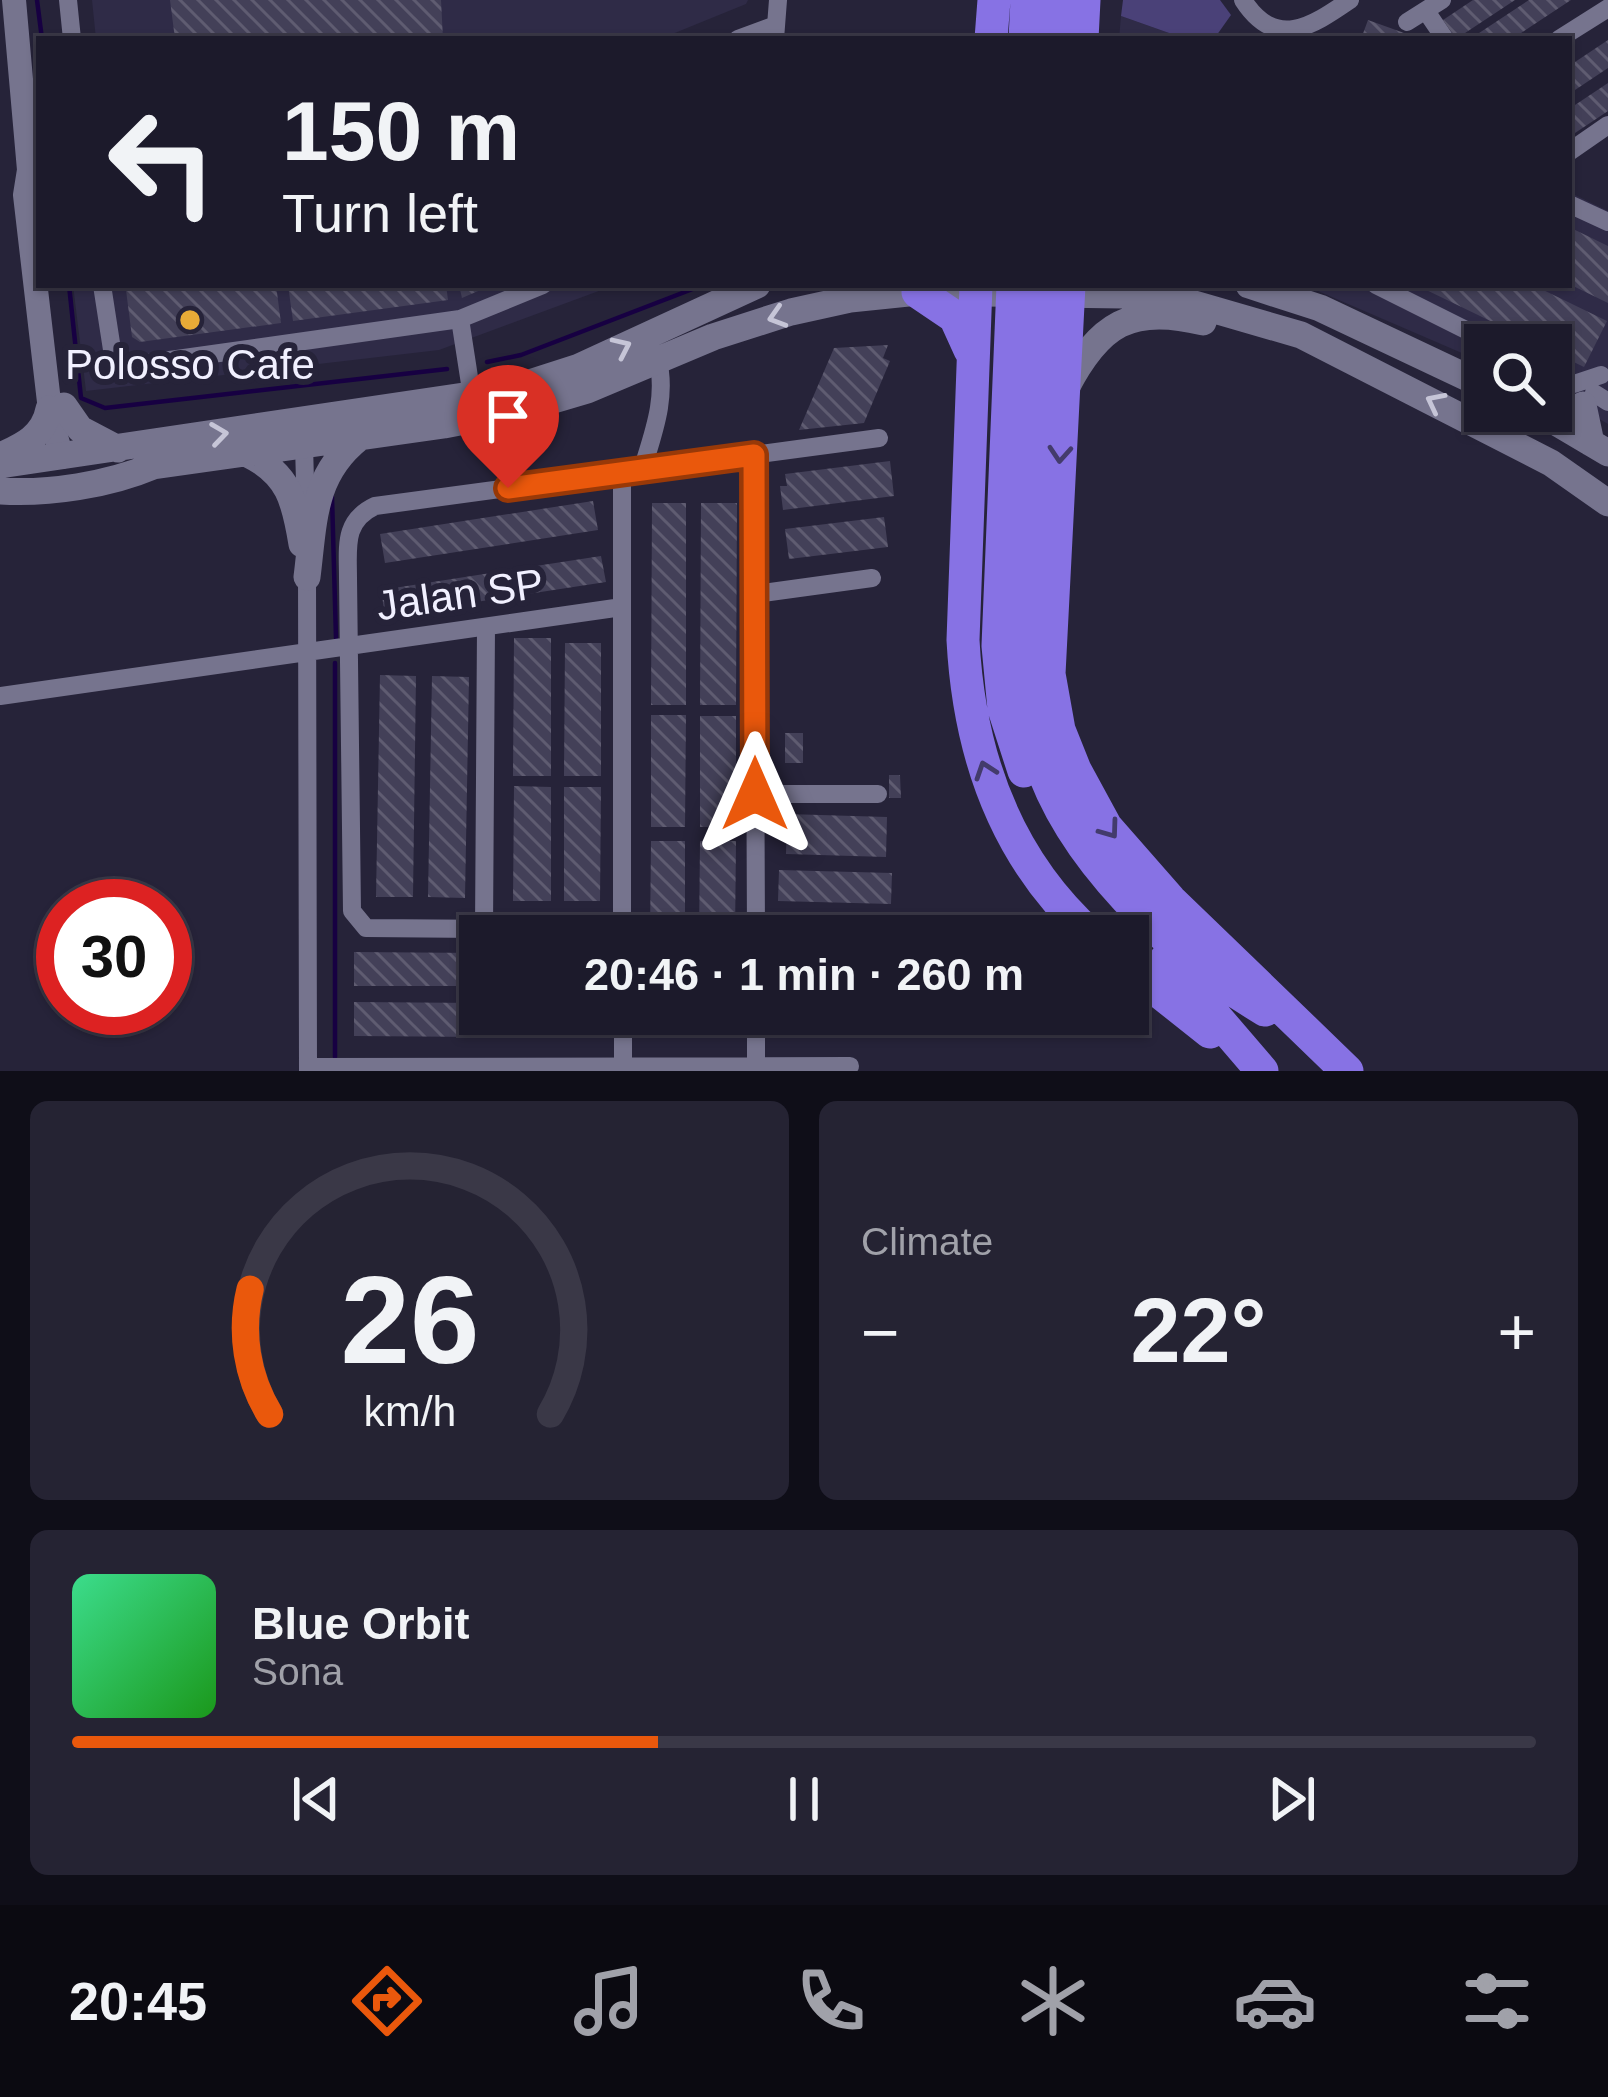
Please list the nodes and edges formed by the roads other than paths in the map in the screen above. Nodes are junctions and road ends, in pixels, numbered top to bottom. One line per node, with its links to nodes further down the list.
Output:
1 (68, 0): 14 (street)
2 (778, 0): 13 (street)
3 (994, 0): 15 (highway)
4 (1027, 0): 16 (highway)
5 (1051, 0): 17 (highway)
6 (1084, 0): 18 (highway)
7 (1244, 0): 8 (street)
8 (1350, 0)
9 (1434, 5): 12 (street); 19 (street)
10 (1608, 8): 20 (street)
11 (10, 12): 23 (street)
12 (1407, 22)
13 (776, 32)
14 (73, 36)
15 (991, 36)
16 (1025, 36)
17 (1049, 36)
18 (1082, 36)
19 (1444, 36)
20 (1564, 36)
21 (1608, 125): 22 (street)
22 (1572, 150)
23 (29, 170): 24 (street); 27 (street)
24 (36, 194)
25 (1572, 205): 26 (street)
26 (1608, 223)
27 (36, 268)
28 (39, 288): 47 (street)
29 (50, 288): 47 (street)
30 (104, 288): 39 (street)
31 (536, 288): 39 (street)
32 (750, 288): 48 (main road, one-way to 32)
33 (1013, 288): 66 (highway)
34 (1058, 288): 37 (main road); 41 (main road); 46 (highway); 66 (highway)
35 (1258, 288): 44 (main road)
36 (1382, 288): 40 (street)
37 (976, 289): 38 (main road); 43 (highway)
38 (918, 292): 42 (main road, one-way to 42); 43 (highway)
39 (460, 319): 48 (street)
40 (1464, 329)
41 (1340, 354): 46 (main road); 60 (main road, one-way to 41)
42 (657, 357): 48 (main road); 62 (street)
43 (972, 357): 80 (highway, one-way to 43)
44 (1464, 376)
45 (1593, 389): 49 (main road); 55 (main road)
46 (1064, 391): 85 (highway, one-way to 85)
47 (57, 408): 54 (main road); 58 (street); 59 (main road)
48 (473, 408): 51 (main road); 54 (main road, one-way to 48)
49 (1572, 410)
50 (1572, 431): 55 (main road)
51 (359, 437): 53 (main road); 67 (main road)
52 (879, 438): 57 (street)
53 (304, 445): 56 (main road); 67 (street)
54 (118, 449): 58 (main road)
55 (1603, 450)
56 (248, 454): 61 (main road); 67 (main road)
57 (754, 455): 62 (street); 69 (street)
58 (62, 457): 59 (main road); 61 (main road); 64 (main road)
59 (0, 461)
60 (1551, 463): 63 (main road); 65 (main road)
61 (153, 466): 64 (main road)
62 (632, 471): 70 (street); 72 (street)
63 (1608, 487)
64 (0, 489)
65 (1608, 503)
66 (1011, 554): 85 (highway); 90 (highway)
67 (307, 578): 73 (street)
68 (872, 578): 69 (street)
69 (755, 594): 75 (street)
70 (622, 607): 71 (street, Jalan SP); 78 (street)
71 (486, 627): 72 (street, Jalan SP); 77 (street)
72 (349, 647): 73 (street, Jalan SP); 81 (street)
73 (308, 653): 74 (street, Jalan SP); 89 (street)
74 (0, 696)
75 (755, 794): 76 (street); 79 (street)
76 (878, 794)
77 (484, 915)
78 (622, 915)
79 (756, 915)
80 (1072, 915)
81 (459, 929)
82 (1149, 984): 90 (highway)
83 (622, 1035): 86 (street)
84 (756, 1035): 87 (street)
85 (1316, 1041): 91 (highway)
86 (622, 1066): 87 (street); 89 (street)
87 (756, 1066): 88 (street)
88 (850, 1066)
89 (308, 1069)
90 (1260, 1071)
91 (1348, 1071)

